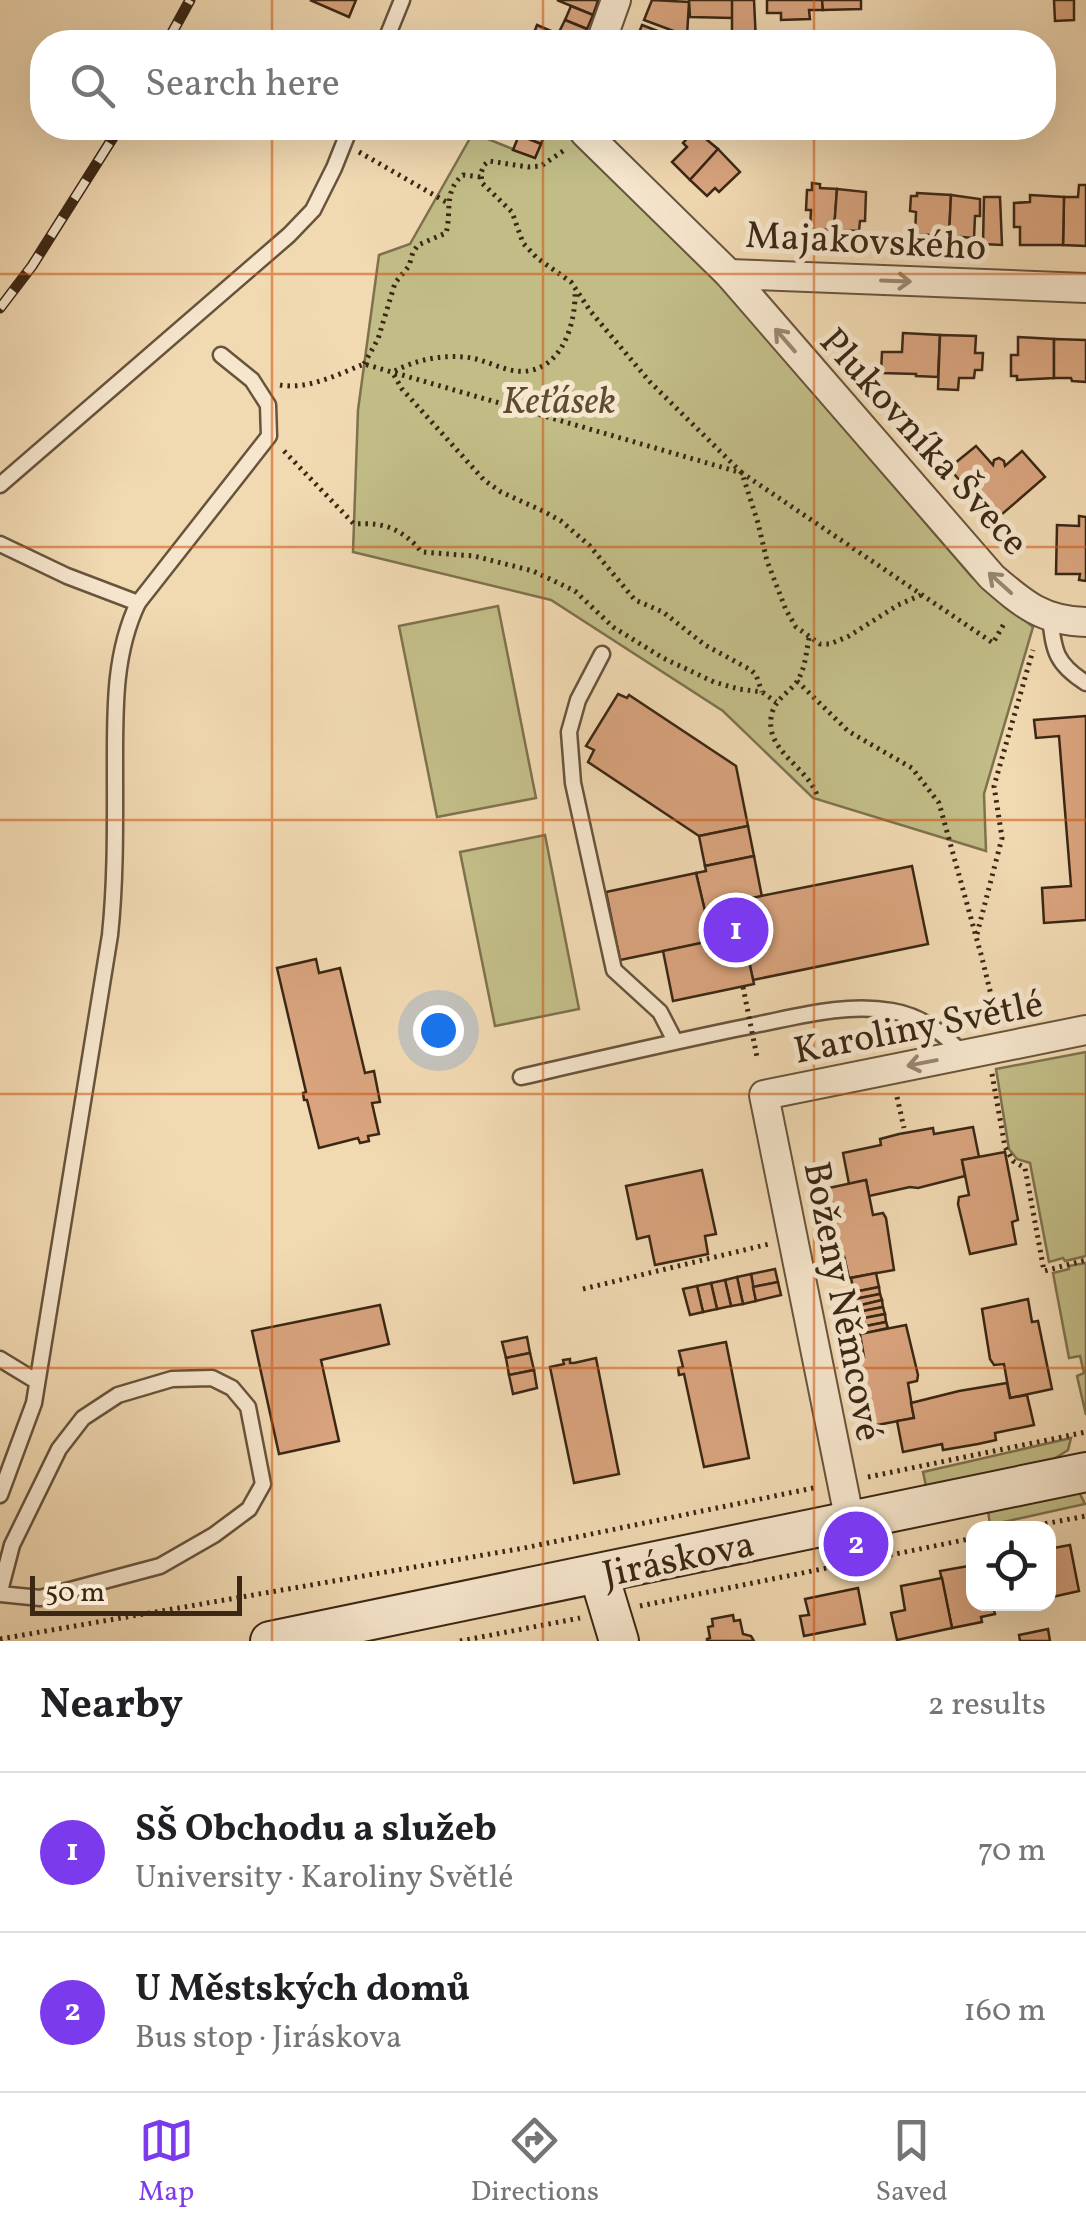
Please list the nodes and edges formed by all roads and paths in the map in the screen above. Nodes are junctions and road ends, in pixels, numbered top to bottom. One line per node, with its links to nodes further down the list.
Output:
1 (402, 0): 3 (lane)
2 (616, 0): 4 (street)
3 (390, 30)
4 (606, 30)
5 (345, 140): 8 (lane)
6 (572, 140): 9 (path)
7 (592, 140): 11 (street, Majakovského)
8 (344, 143): 10 (path); 20 (lane)
9 (481, 177): 10 (path); 12 (path)
10 (448, 203): 15 (path)
11 (729, 274): 13 (street, Majakovského, one-way to 13); 25 (street, Plukovníka Švece, one-way to 11)
12 (575, 287): 16 (path); 19 (path)
13 (1086, 288)
14 (221, 355): 17 (lane)
15 (364, 364): 16 (path); 17 (path)
16 (392, 372): 19 (path); 31 (path)
17 (252, 380): 18 (lane)
18 (269, 436): 23 (lane); 31 (path)
19 (742, 474): 22 (path); 26 (path)
20 (0, 485)
21 (0, 544): 23 (lane)
22 (922, 595): 26 (path); 27 (path)
23 (138, 602): 48 (lane)
24 (1086, 622): 25 (street, Plukovníka Švece)
25 (1052, 631): 30 (lane); 34 (path)
26 (809, 638): 29 (path)
27 (993, 643)
28 (602, 654): 38 (lane)
29 (797, 681): 32 (path); 34 (path)
30 (1086, 684)
31 (762, 692): 32 (path)
32 (776, 702): 33 (path)
33 (818, 799)
34 (976, 937): 36 (path)
35 (743, 987): 40 (path, bridge)
36 (992, 999)
37 (1086, 1030): 39 (street, Karoliny Světlé)
38 (675, 1041): 39 (lane); 42 (lane)
39 (964, 1054): 43 (street, Karoliny Světlé, one-way to 43)
40 (757, 1056)
41 (991, 1066): 45 (path)
42 (521, 1077)
43 (764, 1095): 44 (street, Boženy Němcové)
44 (794, 1239): 46 (path); 51 (street, Boženy Němcové)
45 (1086, 1260)
46 (582, 1289)
47 (0, 1358): 48 (lane)
48 (36, 1381): 52 (lane)
49 (1086, 1432): 51 (path)
50 (1086, 1472): 54 (main road, Jiráskova)
51 (842, 1482): 54 (street, Boženy Němcové); 60 (path)
52 (0, 1495)
53 (1086, 1516): 55 (path)
54 (850, 1522): 57 (main road, Jiráskova)
55 (1056, 1522)
56 (966, 1540): 59 (path)
57 (598, 1575): 59 (main road); 61 (main road, Jiráskova)
58 (0, 1592): 58 (lane)
59 (614, 1626): 62 (path)
60 (0, 1639)
61 (270, 1641)
62 (460, 1641)

